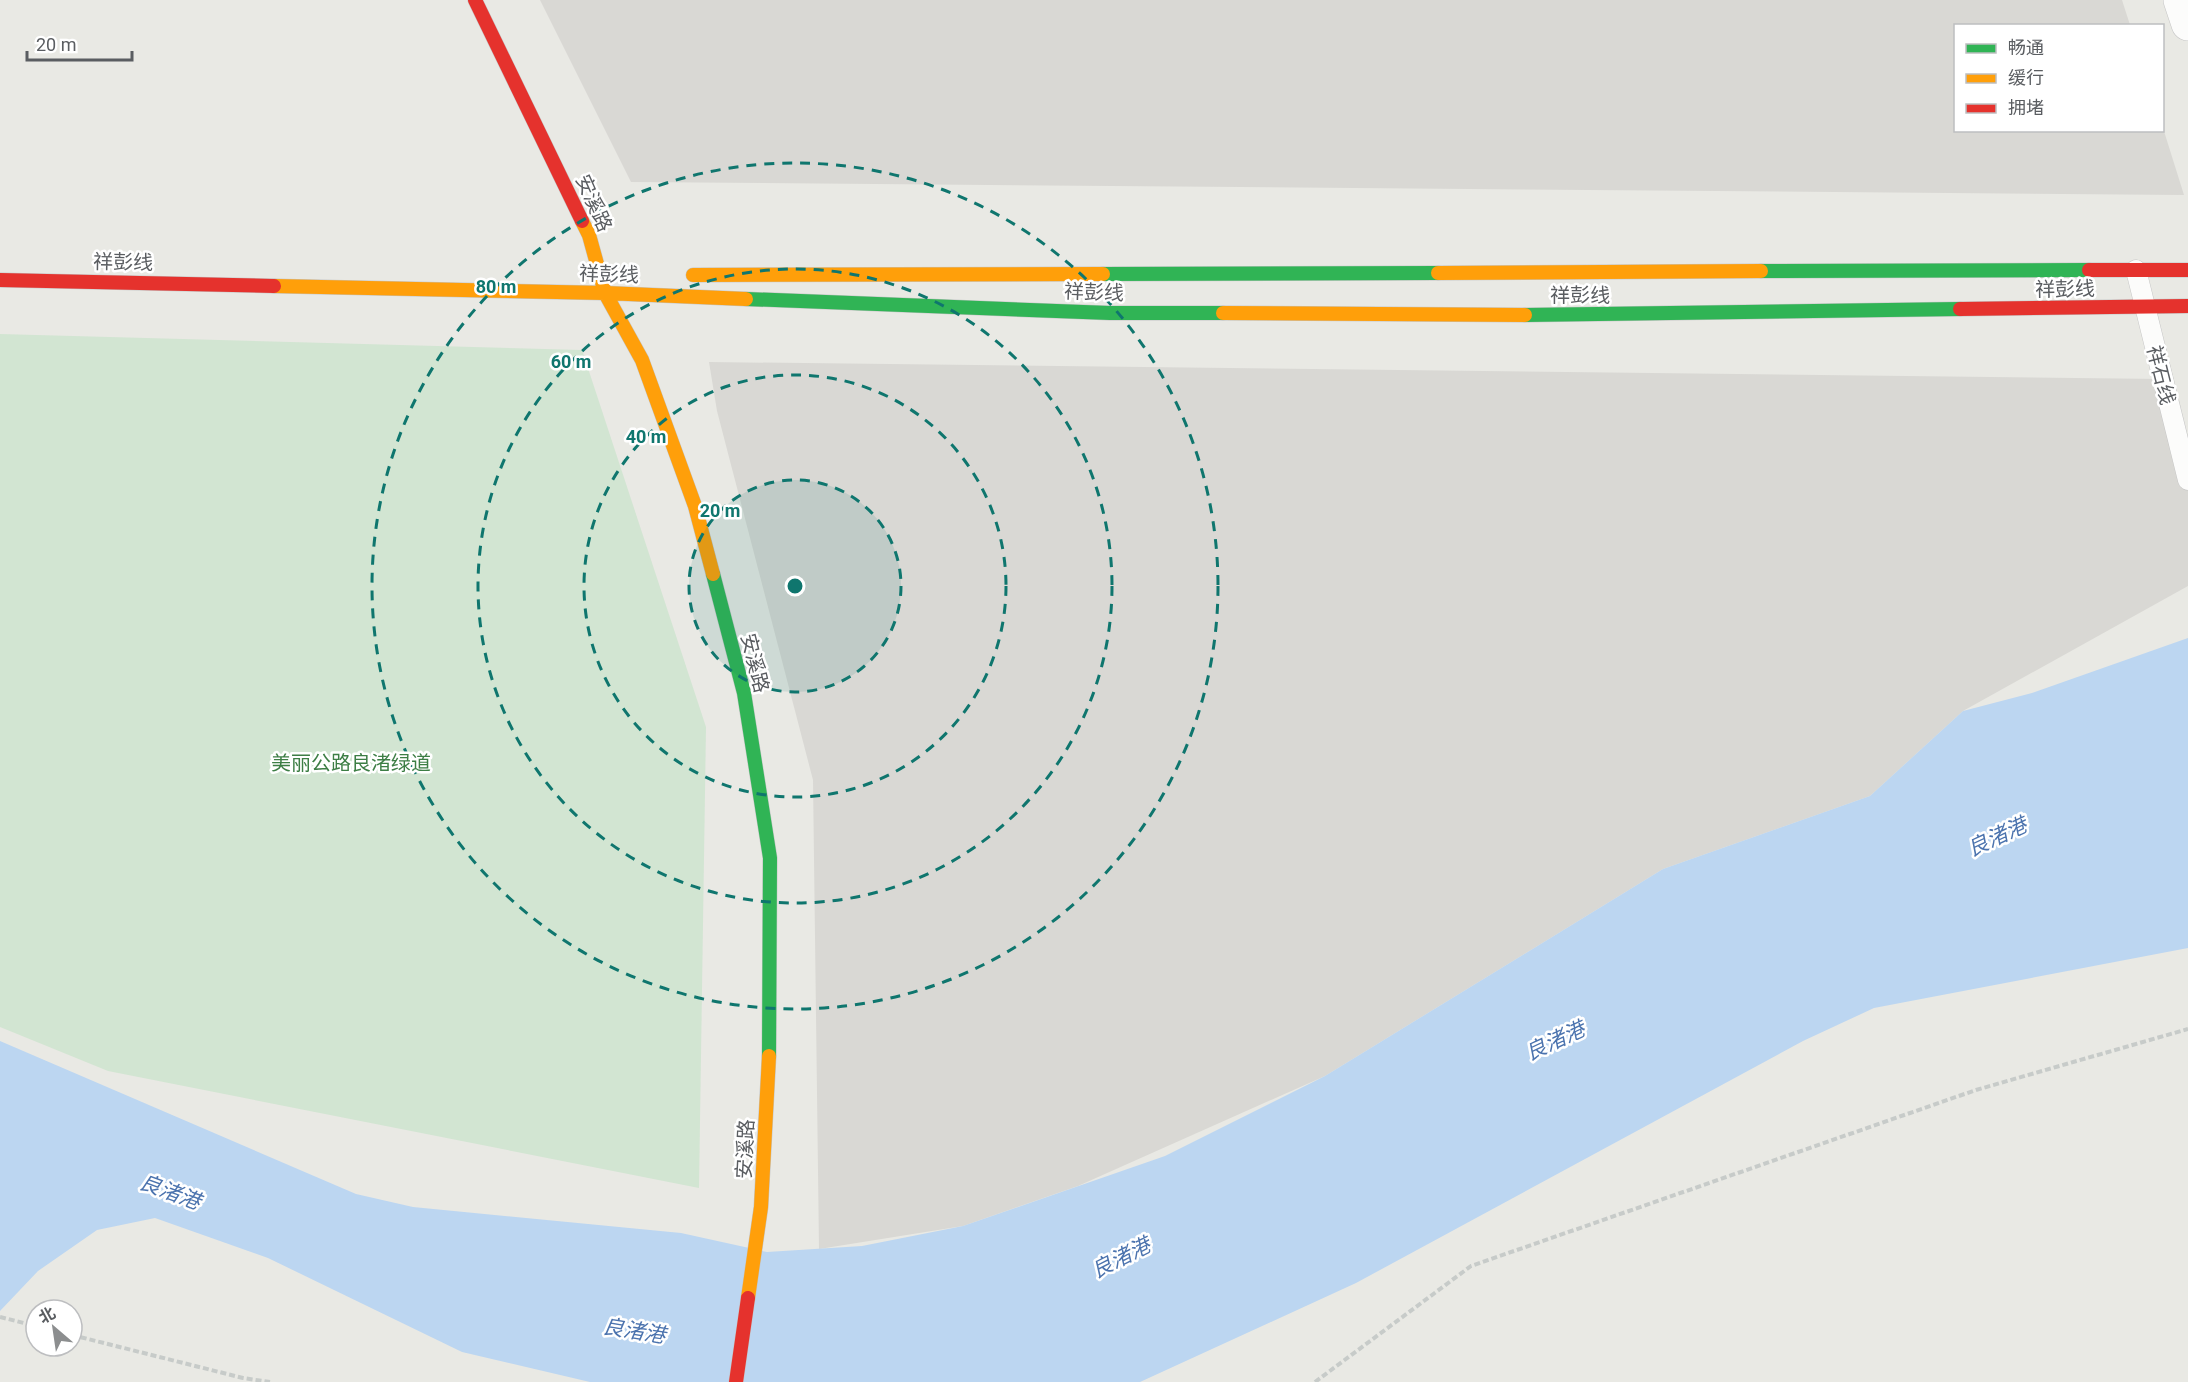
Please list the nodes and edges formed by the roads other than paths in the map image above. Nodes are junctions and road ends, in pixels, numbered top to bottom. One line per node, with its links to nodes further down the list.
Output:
1 (475, 0): 8 (main road, 安溪路)
2 (2180, 0): 3 (street)
3 (2188, 24)
4 (2136, 270): 5 (main road, 祥彭线); 6 (main road, 祥彭线); 10 (lane, 祥石线)
5 (2188, 270)
6 (683, 275)
7 (0, 280): 8 (main road, 祥彭线)
8 (605, 293): 10 (main road, 祥彭线); 12 (main road, 安溪路)
9 (2188, 306): 10 (main road, 祥彭线)
10 (2144, 308): 11 (lane, 祥石线)
11 (2188, 480)
12 (736, 1382)

